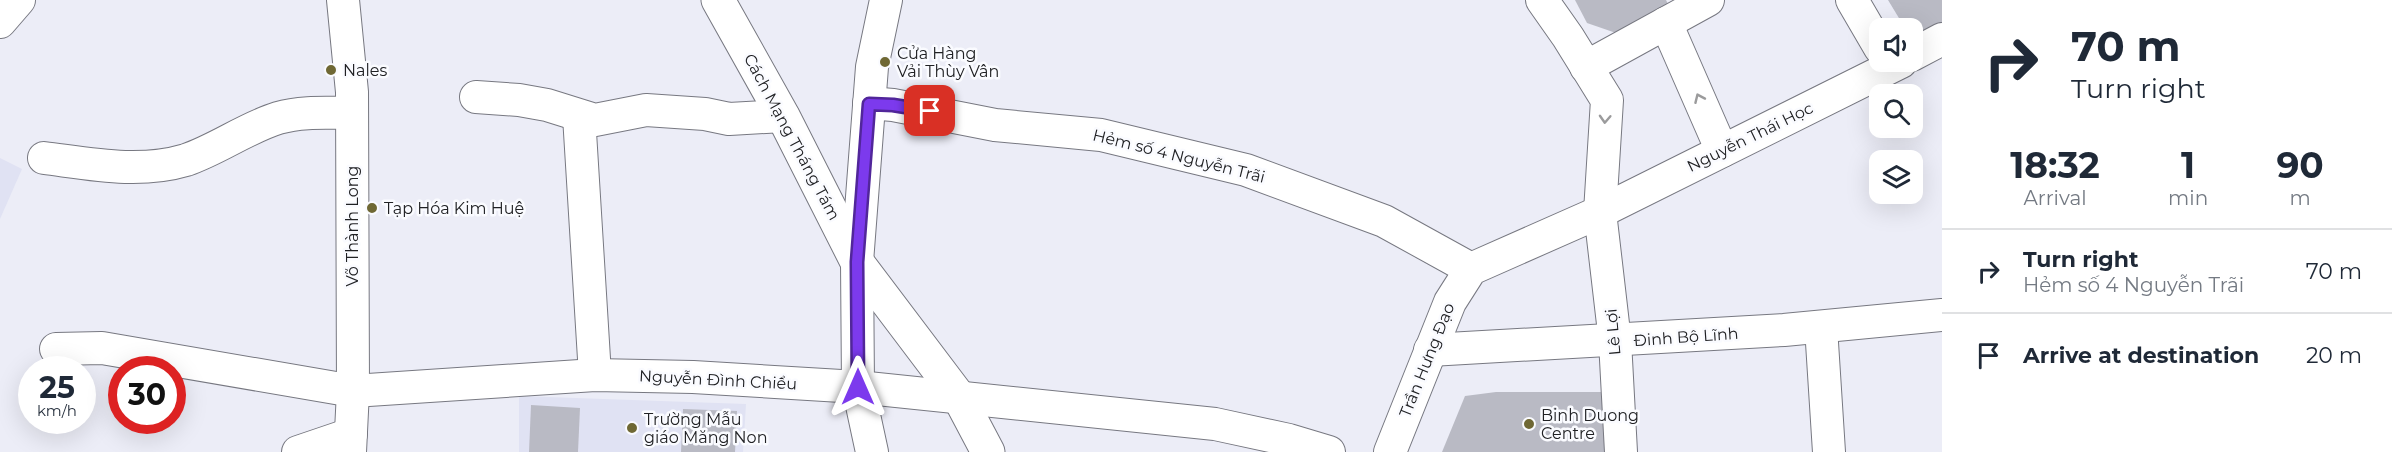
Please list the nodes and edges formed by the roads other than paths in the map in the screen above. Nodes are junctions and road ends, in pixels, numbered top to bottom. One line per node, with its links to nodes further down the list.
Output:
1 (19, 0): 8 (street)
2 (343, 0): 17 (street, Võ Thành Long)
3 (718, 0): 19 (main road, Cách Mạng Tháng Tám)
4 (886, 0): 16 (street)
5 (1542, 0): 13 (street, Lê Lợi)
6 (1708, 0): 9 (street)
7 (1852, 0): 10 (street)
8 (0, 22)
9 (1666, 23): 13 (street); 20 (street, one-way to 9)
10 (1869, 24)
11 (1942, 39): 12 (street, Nguyễn Thái Học)
12 (1923, 47)
13 (1586, 67): 22 (street, Lê Lợi, one-way to 22)
14 (1870, 72): 20 (street, Nguyễn Thái Học)
15 (476, 97): 18 (street)
16 (869, 104): 23 (street); 24 (street, Hẻm số 4 Nguyễn Trãi)
17 (352, 113): 21 (street); 32 (street, Võ Thành Long)
18 (579, 116): 19 (street); 30 (street)
19 (783, 116): 23 (main road, Cách Mạng Tháng Tám)
20 (1722, 151): 22 (street, Nguyễn Thái Học)
21 (44, 158)
22 (1600, 212): 24 (street); 27 (street, Lê Lợi)
23 (857, 262): 31 (street); 33 (main road, Cách Mạng Tháng Tám)
24 (1471, 269): 29 (street, Trần Hưng Đạo)
25 (1942, 315): 26 (street, Đinh Bộ Lĩnh)
26 (1821, 327): 27 (street, Đinh Bộ Lĩnh); 41 (street)
27 (1615, 341): 29 (street, Đinh Bộ Lĩnh); 40 (street, Lê Lợi)
28 (56, 349): 32 (street, Nguyễn Đình Chiểu)
29 (1430, 350): 39 (street, Trần Hưng Đạo)
30 (595, 375): 31 (street, Nguyễn Đình Chiểu); 32 (street, Nguyễn Đình Chiểu)
31 (858, 387): 33 (street, Nguyễn Đình Chiểu); 36 (street)
32 (353, 391): 34 (street, Võ Thành Long)
33 (959, 397): 37 (main road, Cách Mạng Tháng Tám); 38 (street, Nguyễn Đình Chiểu)
34 (351, 443): 35 (street)
35 (298, 452)
36 (872, 452)
37 (988, 452)
38 (1329, 452)
39 (1390, 452)
40 (1621, 452)
41 (1829, 452)

